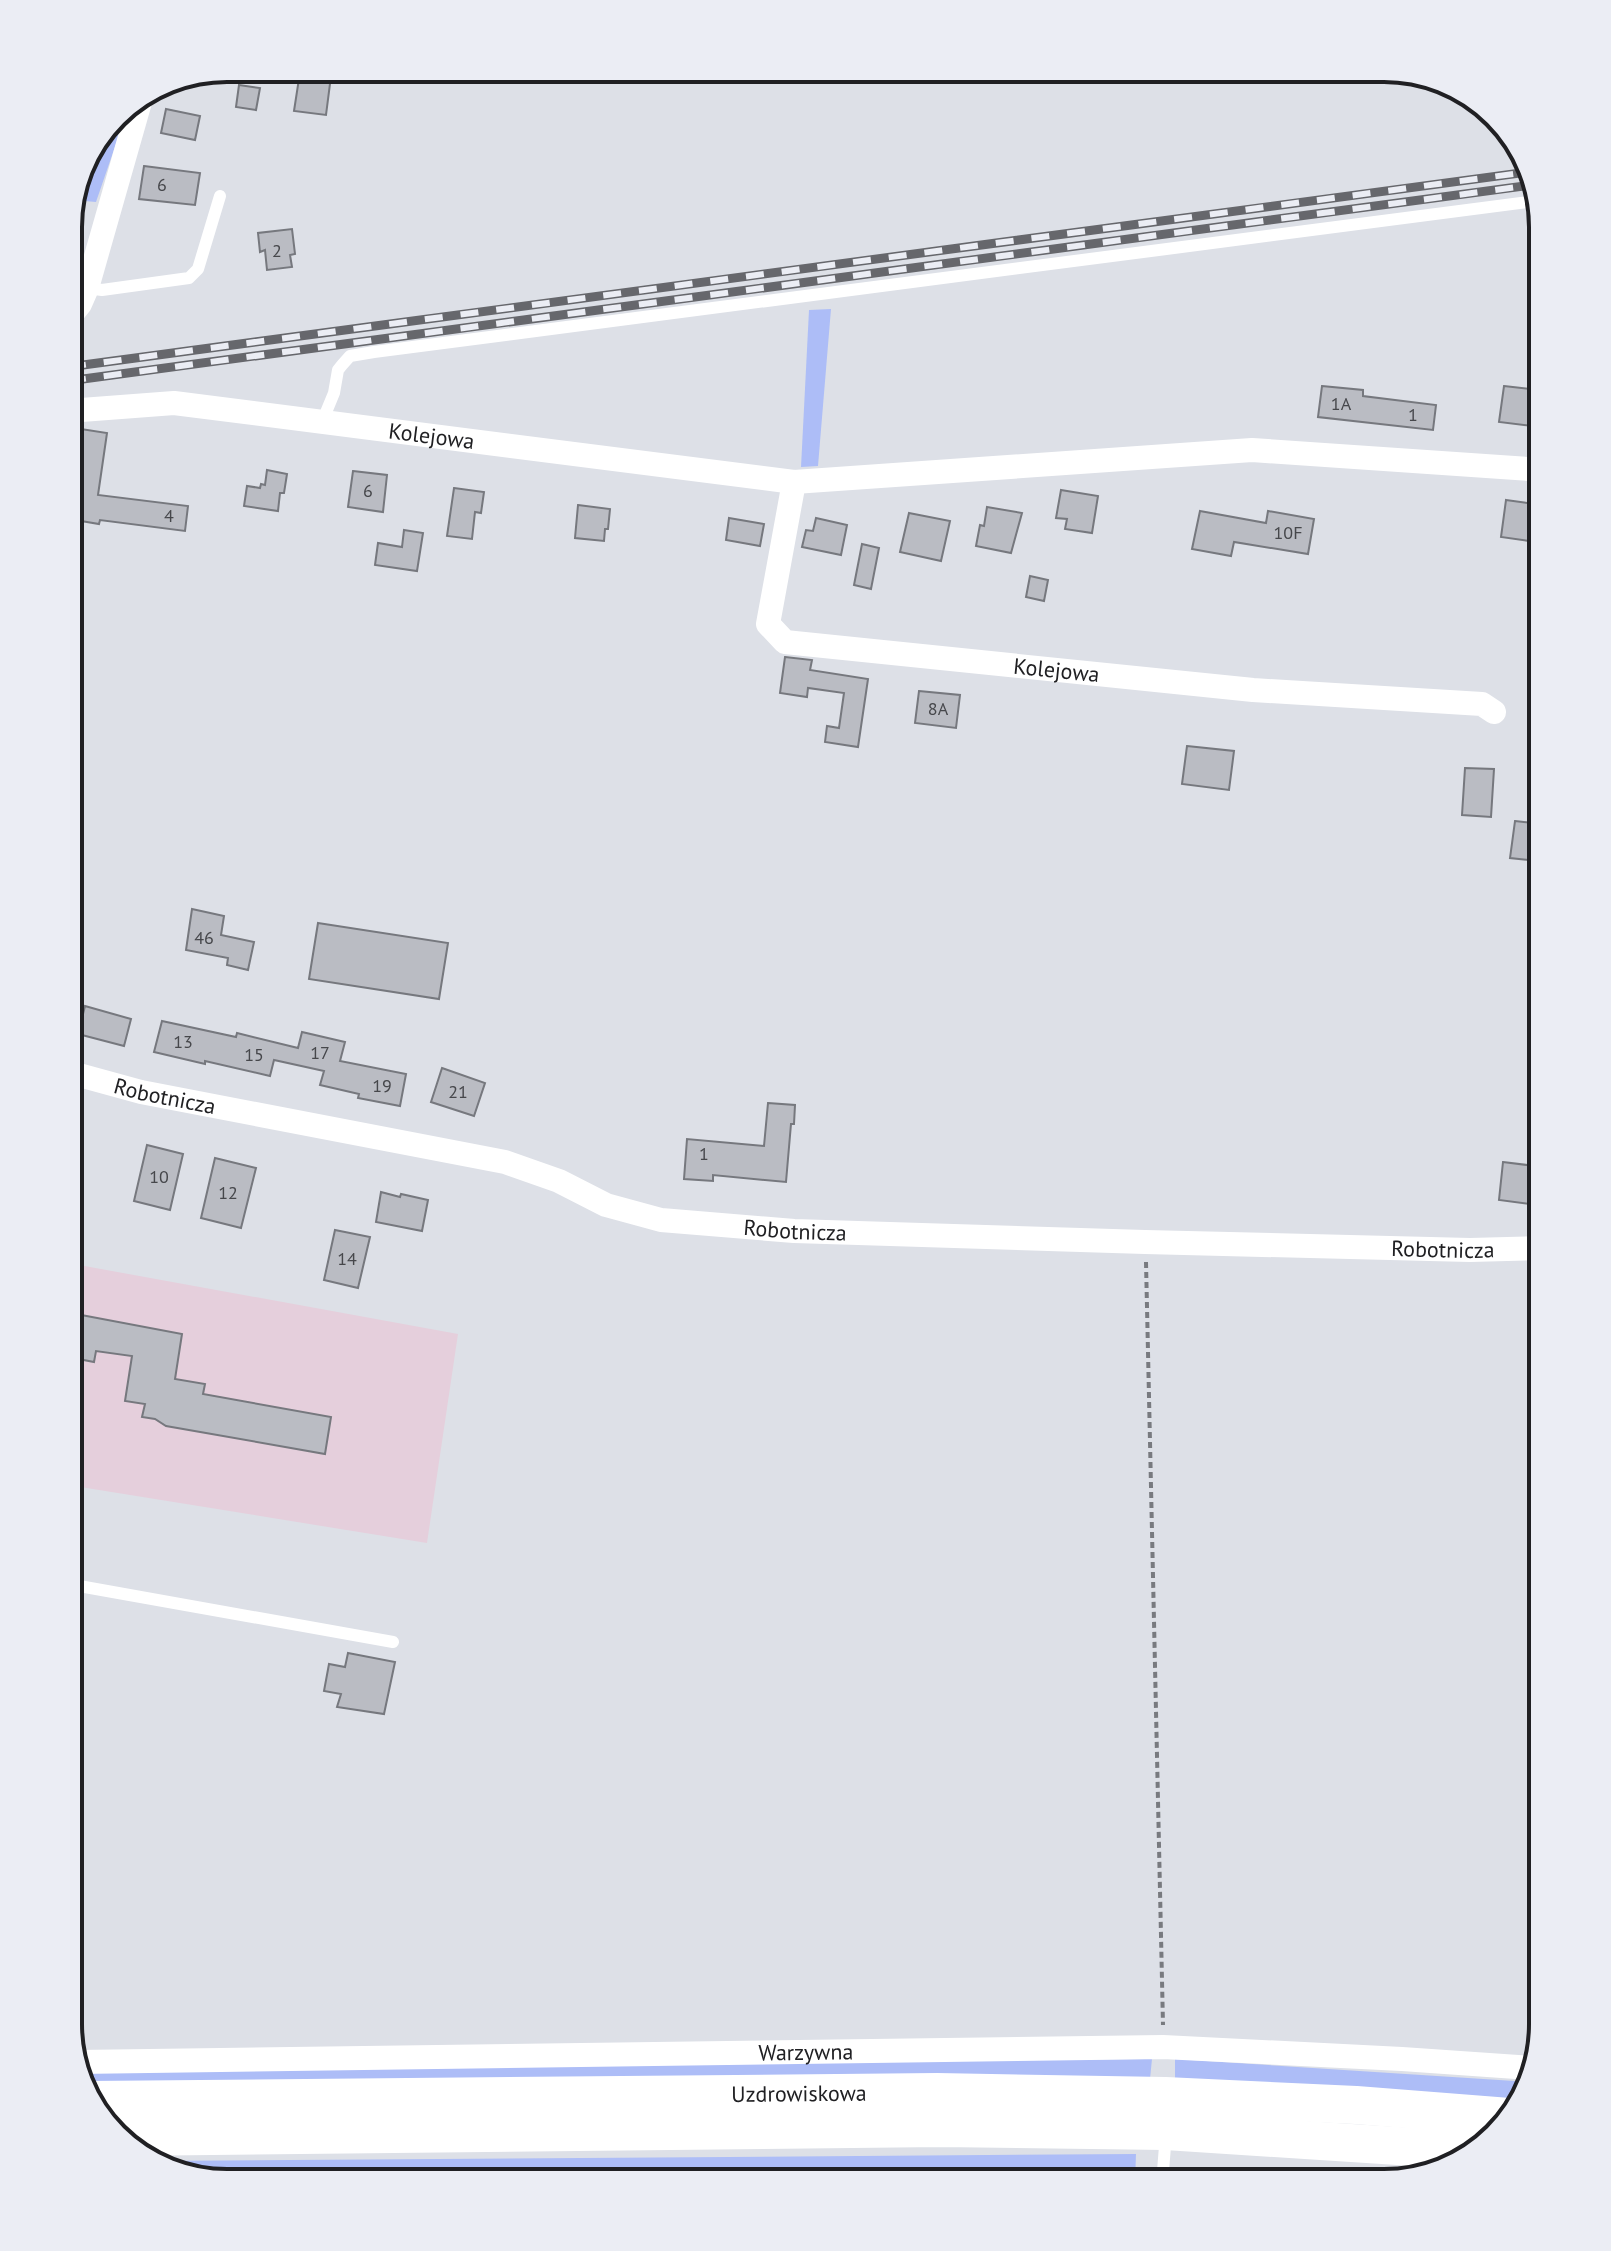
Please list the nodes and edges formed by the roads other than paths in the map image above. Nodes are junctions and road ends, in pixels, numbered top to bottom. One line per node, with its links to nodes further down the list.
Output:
1 (137, 113): 4 (street)
2 (220, 196): 4 (lane)
3 (1527, 202): 7 (lane)
4 (87, 288): 5 (street)
5 (82, 299)
6 (82, 410): 7 (street, Kolejowa)
7 (322, 422): 9 (street, Kolejowa)
8 (1529, 469): 9 (street, Kolejowa)
9 (794, 482): 10 (street, Kolejowa)
10 (1494, 712)
11 (82, 1076): 12 (street, Robotnicza)
12 (1529, 1248)
13 (82, 1586): 14 (lane)
14 (393, 1642)
15 (87, 2062): 16 (street, Warzywna)
16 (1522, 2067)
17 (103, 2100): 18 (main road, Uzdrowiskowa)
18 (1496, 2116)
19 (1166, 2131): 20 (main road, Uzdrowiskowa); 21 (main road, Uzdrowiskowa); 22 (lane)
20 (136, 2137)
21 (1457, 2150)
22 (1163, 2169)

